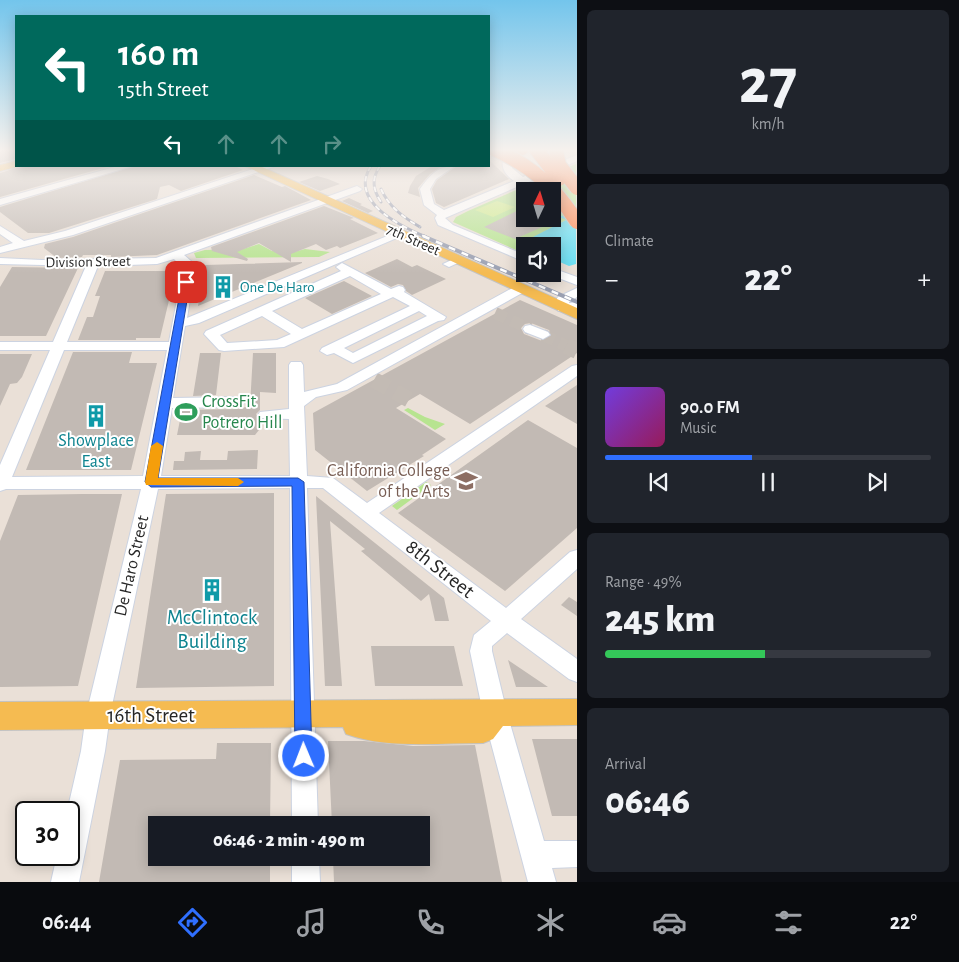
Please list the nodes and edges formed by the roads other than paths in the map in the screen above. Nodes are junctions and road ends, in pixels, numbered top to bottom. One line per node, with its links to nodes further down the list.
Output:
1 (42, 190): 11 (street)
2 (192, 190): 15 (street)
3 (303, 190): 9 (main road, 7th Street)
4 (358, 190): 9 (street, Division Street)
5 (424, 190): 12 (street)
6 (499, 190): 12 (street)
7 (555, 190): 13 (highway, bridge)
8 (568, 190): 10 (highway, bridge)
9 (327, 201): 14 (main road, 7th Street); 18 (street, Division Street)
10 (576, 201)
11 (0, 202)
12 (443, 214): 19 (street)
13 (576, 222)
14 (401, 234): 16 (street); 28 (main road, 7th Street)
15 (19, 242): 17 (street); 20 (street); 21 (street)
16 (357, 253): 22 (street); 24 (street)
17 (1, 255): 20 (street, Division Street)
18 (176, 255): 23 (street, Division Street); 34 (street, De Haro Street)
19 (516, 256)
20 (14, 261): 21 (street, Division Street)
21 (56, 261): 23 (street, Division Street)
22 (372, 261)
23 (94, 262): 39 (street)
24 (333, 262): 25 (street); 34 (street)
25 (350, 272): 29 (street); 33 (street)
26 (561, 275): 27 (street)
27 (576, 281)
28 (520, 289): 32 (main road, 7th Street); 45 (street)
29 (394, 291): 31 (street); 36 (street)
30 (576, 292): 32 (street)
31 (420, 306): 31 (street)
32 (572, 309)
33 (262, 311): 36 (street); 36 (street)
34 (179, 324): 40 (street, De Haro Street)
35 (530, 329): 37 (street)
36 (301, 334)
37 (543, 335)
38 (0, 346): 39 (street)
39 (58, 346): 40 (street); 49 (street)
40 (174, 346): 44 (street, De Haro Street)
41 (296, 366): 45 (street)
42 (576, 369): 50 (street)
43 (237, 402): 44 (street)
44 (164, 403): 47 (street, De Haro Street)
45 (296, 410): 46 (street); 48 (street)
46 (266, 415)
47 (151, 482): 48 (street, 8th Street); 49 (street, 8th Street); 56 (street, De Haro Street)
48 (298, 482): 50 (street, 8th Street); 58 (street)
49 (0, 484)
50 (366, 512): 52 (street, 8th Street)
51 (576, 557): 52 (street)
52 (506, 620): 53 (street, 8th Street); 55 (street)
53 (576, 672)
54 (576, 712): 55 (main road)
55 (495, 713): 58 (main road, 16th Street); 61 (street)
56 (98, 715): 57 (main road, 16th Street); 58 (main road, 16th Street); 63 (street, De Haro Street)
57 (0, 716)
58 (303, 716): 59 (street)
59 (305, 816)
60 (576, 854): 61 (street)
61 (535, 855): 65 (street)
62 (306, 866): 64 (street)
63 (65, 882)
64 (306, 882)
65 (542, 882)

